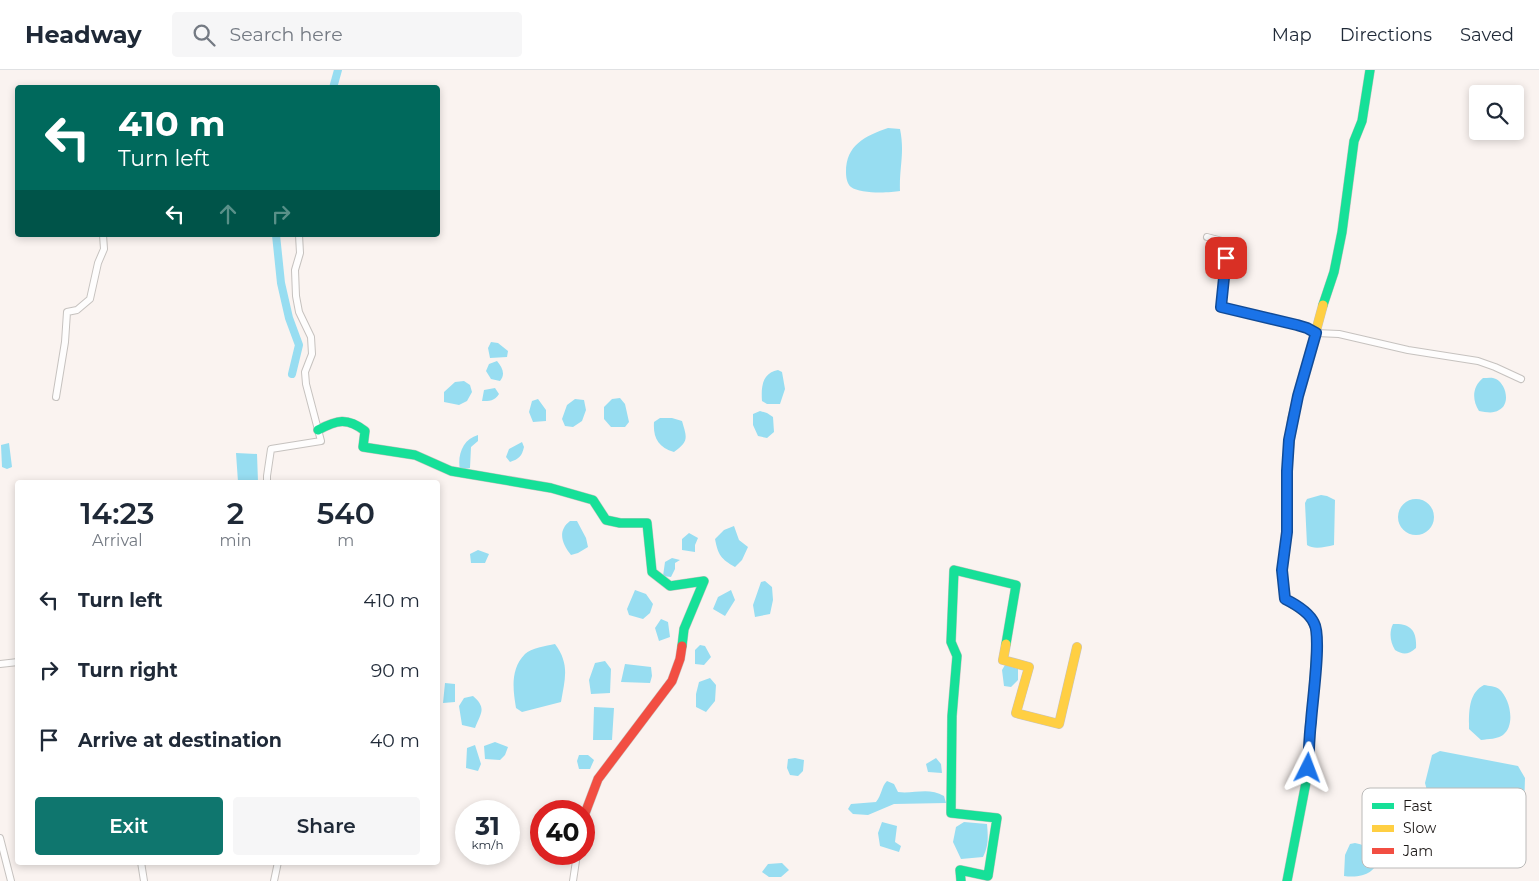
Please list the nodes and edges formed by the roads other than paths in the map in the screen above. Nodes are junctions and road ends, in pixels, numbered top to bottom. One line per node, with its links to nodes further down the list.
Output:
1 (1370, 70): 5 (street)
2 (103, 237): 7 (street)
3 (299, 237): 8 (street)
4 (1208, 237): 5 (street)
5 (1316, 333): 6 (street); 23 (street)
6 (1521, 379)
7 (56, 397)
8 (318, 430): 9 (street); 13 (street)
9 (268, 480)
10 (1077, 647): 22 (street)
11 (15, 662): 12 (street)
12 (0, 664)
13 (590, 800)
14 (0, 838): 18 (street)
15 (142, 865): 19 (street)
16 (277, 865): 20 (street)
17 (575, 865): 21 (street)
18 (11, 881)
19 (144, 881)
20 (274, 881)
21 (573, 881)
22 (961, 881)
23 (1287, 881)

